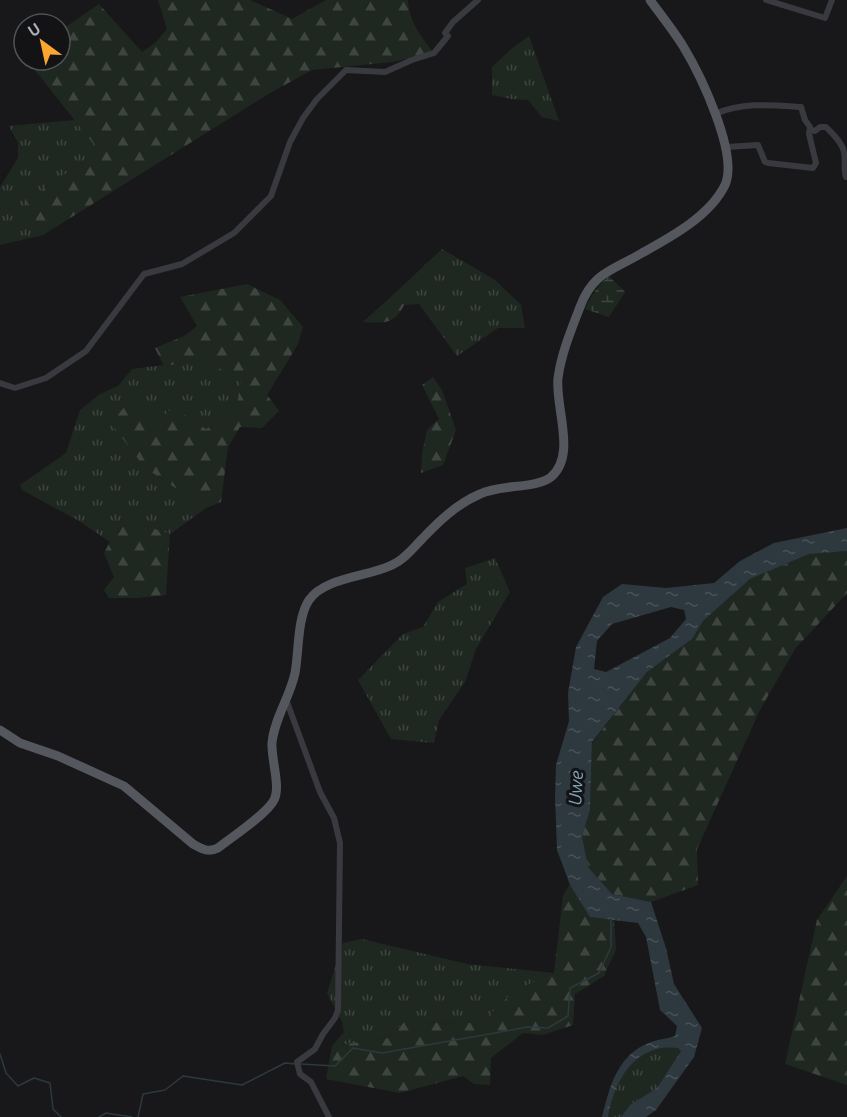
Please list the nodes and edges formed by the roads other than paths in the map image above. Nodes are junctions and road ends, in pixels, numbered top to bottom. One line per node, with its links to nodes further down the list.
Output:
1 (478, 0): 9 (street)
2 (650, 0): 5 (main road)
3 (765, 0): 4 (street)
4 (832, 0)
5 (715, 114): 6 (street); 7 (main road)
6 (810, 130): 7 (street); 8 (street)
7 (726, 147): 10 (main road)
8 (846, 177)
9 (0, 383)
10 (287, 702): 11 (main road); 12 (street)
11 (0, 730)
12 (329, 1117)

